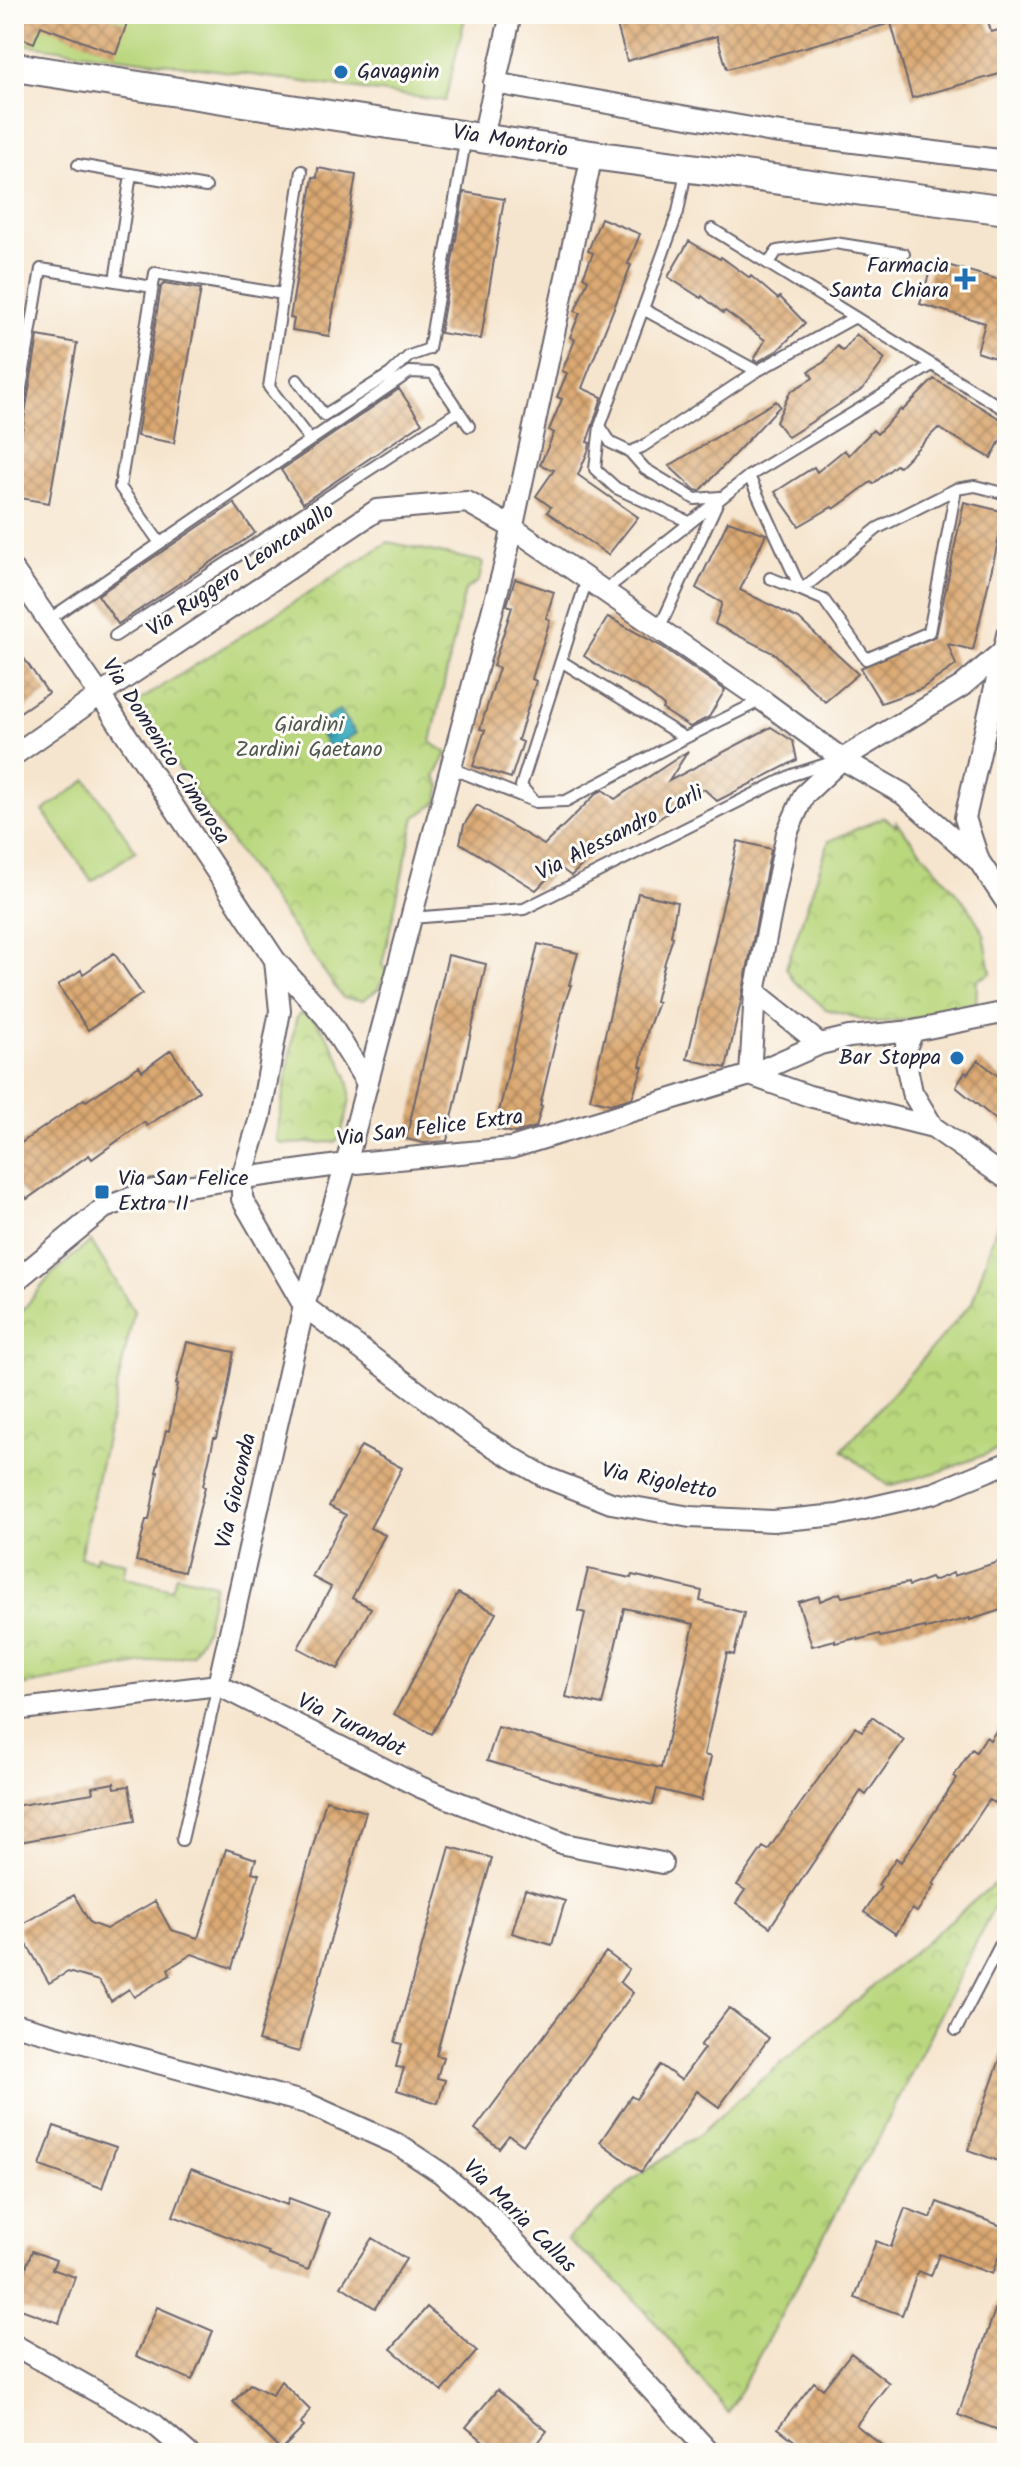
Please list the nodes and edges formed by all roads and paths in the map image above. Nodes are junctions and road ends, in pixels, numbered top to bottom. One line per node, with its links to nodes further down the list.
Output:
1 (511, 14): 3 (street)
2 (14, 67): 4 (street, Via Montorio)
3 (494, 83): 4 (street); 6 (street)
4 (475, 136): 5 (street, Via Montorio); 23 (lane)
5 (592, 155): 8 (street, Via Montorio); 36 (street)
6 (1007, 161)
7 (78, 165): 10 (lane)
8 (686, 168): 12 (street, Via Montorio); 19 (lane)
9 (302, 171): 18 (lane)
10 (131, 174): 11 (lane); 16 (lane)
11 (206, 187)
12 (1007, 210)
13 (712, 229): 15 (lane)
14 (904, 254): 15 (lane)
15 (769, 263): 20 (lane)
16 (115, 281): 17 (lane); 28 (lane)
17 (153, 287): 18 (lane); 37 (lane)
18 (283, 294): 29 (lane)
19 (643, 309): 22 (lane); 27 (lane)
20 (855, 317): 21 (lane); 22 (lane)
21 (932, 365): 25 (lane); 31 (lane)
22 (757, 371): 30 (lane)
23 (297, 380)
24 (459, 411): 26 (lane); 29 (lane); 45 (lane)
25 (1007, 411)
26 (469, 426)
27 (600, 426): 30 (lane); 35 (lane)
28 (14, 430)
29 (310, 440): 37 (lane)
30 (630, 452): 34 (lane)
31 (749, 476): 34 (lane); 41 (lane)
32 (956, 489): 33 (lane); 41 (lane); 41 (lane)
33 (1007, 494)
34 (720, 497): 35 (lane); 44 (lane)
35 (689, 522): 42 (lane)
36 (513, 528): 40 (street); 48 (street, Via Ruggero Leoncavallo); 53 (street)
37 (160, 543): 43 (lane)
38 (14, 571): 43 (street, Via Domenico Cimarosa)
39 (770, 578): 41 (lane)
40 (587, 579): 42 (street); 47 (lane)
41 (801, 590)
42 (604, 591): 44 (street)
43 (48, 620): 48 (street, Via Domenico Cimarosa)
44 (659, 629): 49 (street)
45 (115, 636)
46 (1005, 643): 52 (street); 55 (street)
47 (561, 661): 50 (lane); 54 (lane)
48 (100, 695): 51 (street, Via Ruggero Leoncavallo); 58 (street, Via Domenico Cimarosa)
49 (762, 700): 50 (lane); 52 (street)
50 (685, 738): 54 (lane)
51 (14, 755)
52 (842, 759): 55 (street); 57 (lane, Via Alessandro Carli); 59 (street)
53 (451, 768): 54 (lane); 57 (street)
54 (536, 802)
55 (979, 861): 56 (street)
56 (1007, 903)
57 (411, 918): 64 (street)
58 (275, 960): 64 (street, Via Domenico Cimarosa); 67 (street, Via Domenico Cimarosa)
59 (755, 992): 62 (street); 63 (street)
60 (1002, 1010): 61 (street, Via San Felice Extra)
61 (913, 1031): 62 (street, Via San Felice Extra); 65 (street)
62 (820, 1044): 63 (street, Via San Felice Extra)
63 (750, 1075): 65 (street); 66 (street, Via San Felice Extra)
64 (367, 1083): 66 (street)
65 (933, 1127): 68 (street)
66 (346, 1164): 67 (street, Via San Felice Extra); 70 (street, Via Gioconda)
67 (242, 1177): 69 (street, Via San Felice Extra); 70 (street)
68 (1007, 1179)
69 (14, 1282)
70 (304, 1306): 71 (street, Via Rigoletto); 72 (street, Via Gioconda)
71 (1007, 1463)
72 (218, 1685): 73 (street); 74 (lane); 75 (street, Via Turandot)
73 (14, 1710)
74 (182, 1840)
75 (662, 1863)
76 (1007, 1932): 78 (lane)
77 (14, 2024): 81 (street, Via Maria Callas)
78 (956, 2030)
79 (14, 2345): 80 (street)
80 (188, 2453)
81 (710, 2453)

